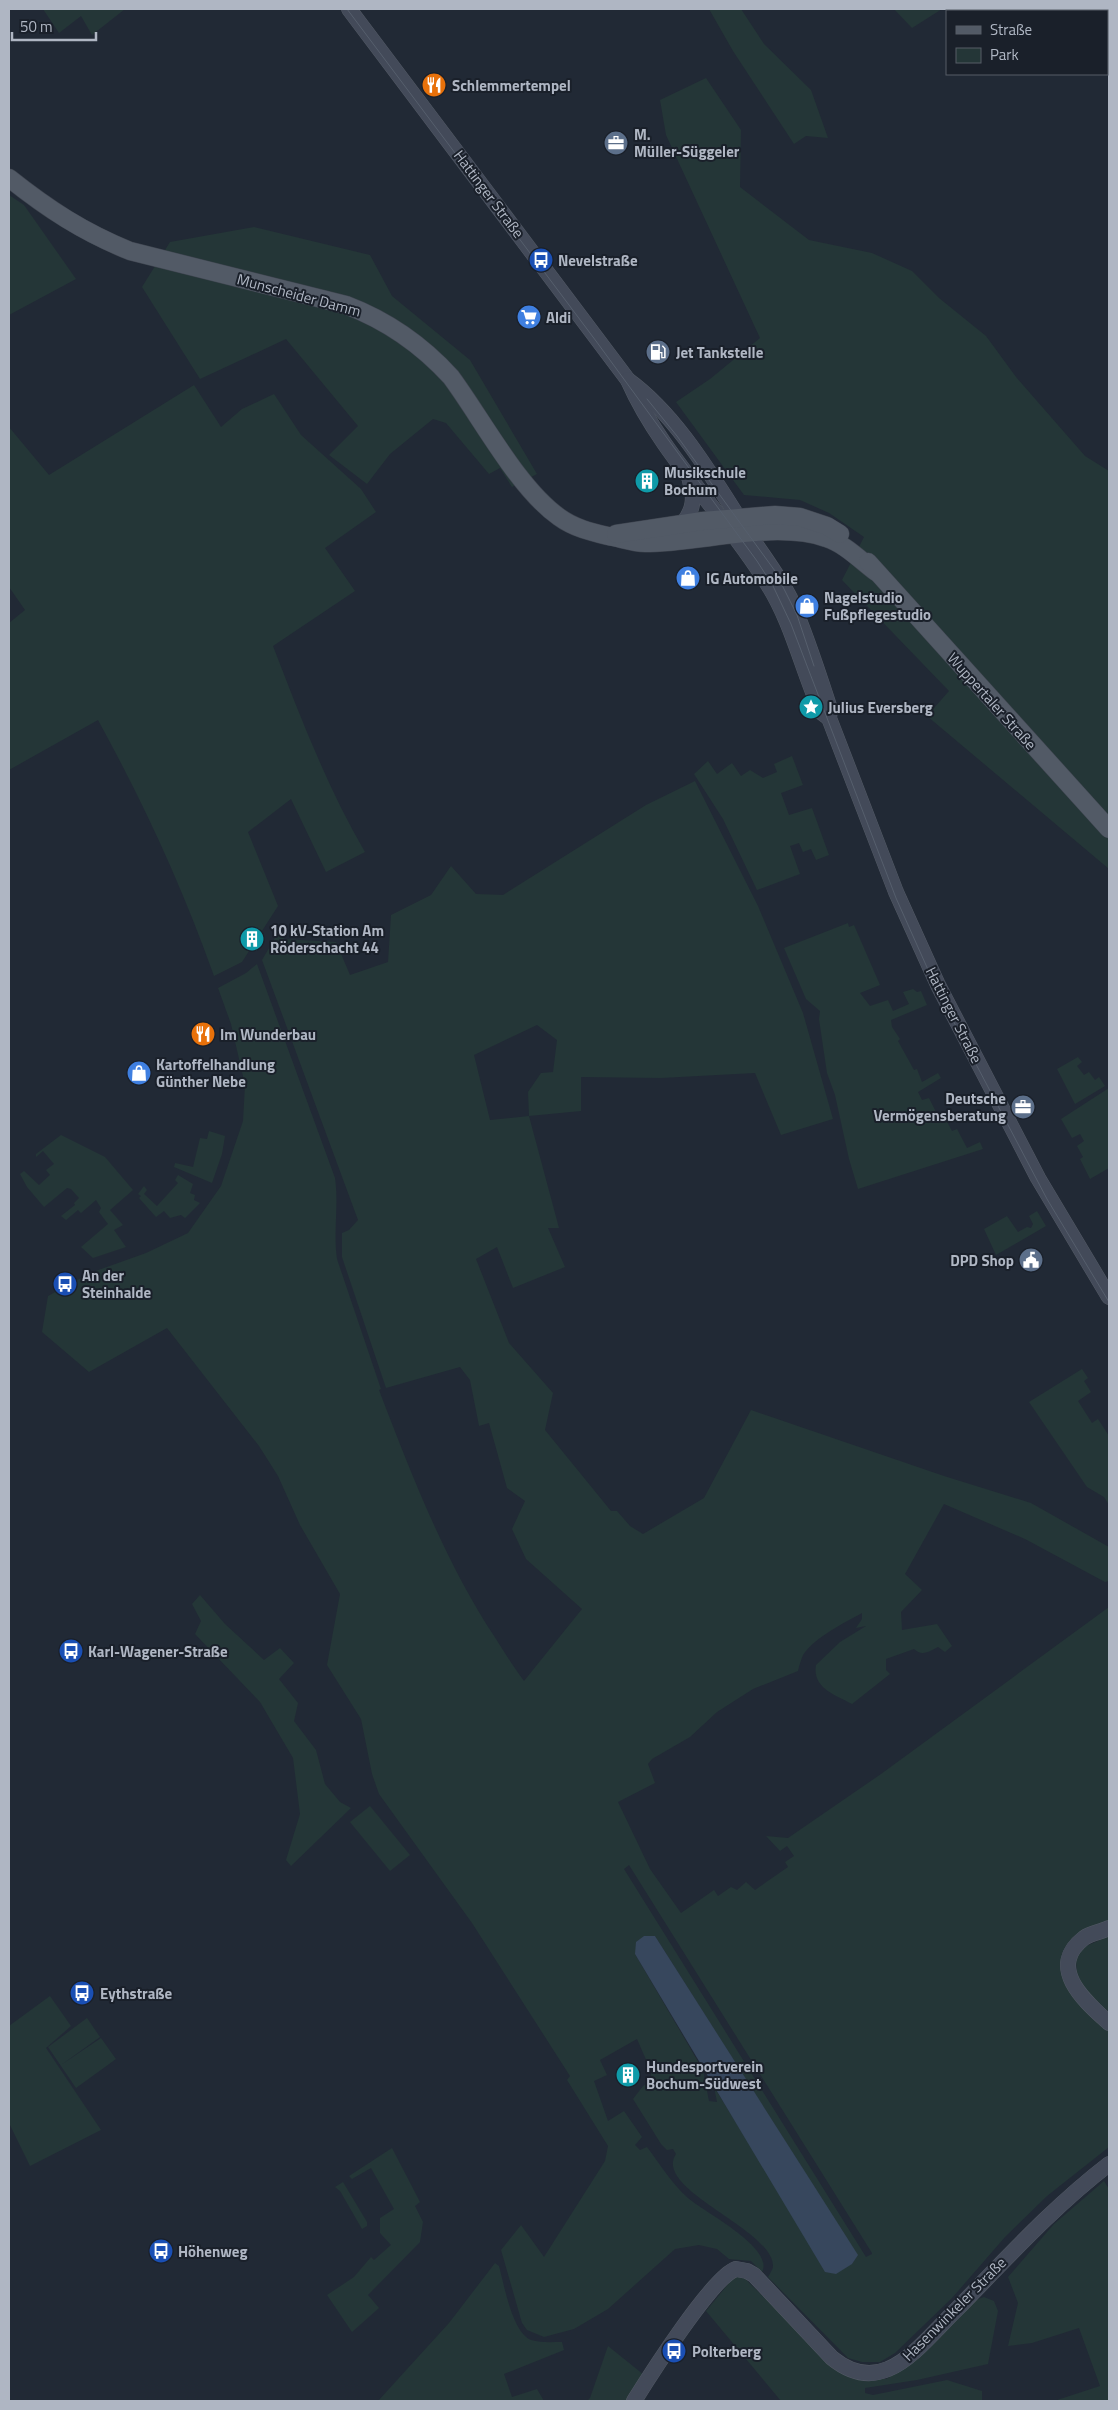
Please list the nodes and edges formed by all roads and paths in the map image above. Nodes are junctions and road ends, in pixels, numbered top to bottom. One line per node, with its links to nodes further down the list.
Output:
1 (349, 9): 3 (street, Hattinger Straße)
2 (9, 178): 9 (main road, Munscheider Damm)
3 (628, 380): 4 (street, Hattinger Straße); 5 (street, Hattinger Straße)
4 (688, 475): 6 (street, Hattinger Straße); 7 (street, Hattinger Straße)
5 (739, 517): 6 (main road); 8 (street, Hattinger Straße); 10 (main road, Wuppertaler Straße)
6 (721, 519): 7 (main road, Munscheider Damm); 8 (street, Hattinger Straße)
7 (683, 523): 9 (main road, Munscheider Damm)
8 (741, 535): 9 (main road, Munscheider Damm); 10 (main road, Wuppertaler Straße); 12 (street, Hattinger Straße)
9 (608, 536)
10 (876, 572): 11 (main road, Wuppertaler Straße)
11 (1109, 829)
12 (1109, 1297)
13 (1109, 1928): 14 (street)
14 (1109, 2023)
15 (1109, 2164): 16 (street, Hasenwinkeler Straße)
16 (634, 2401)

